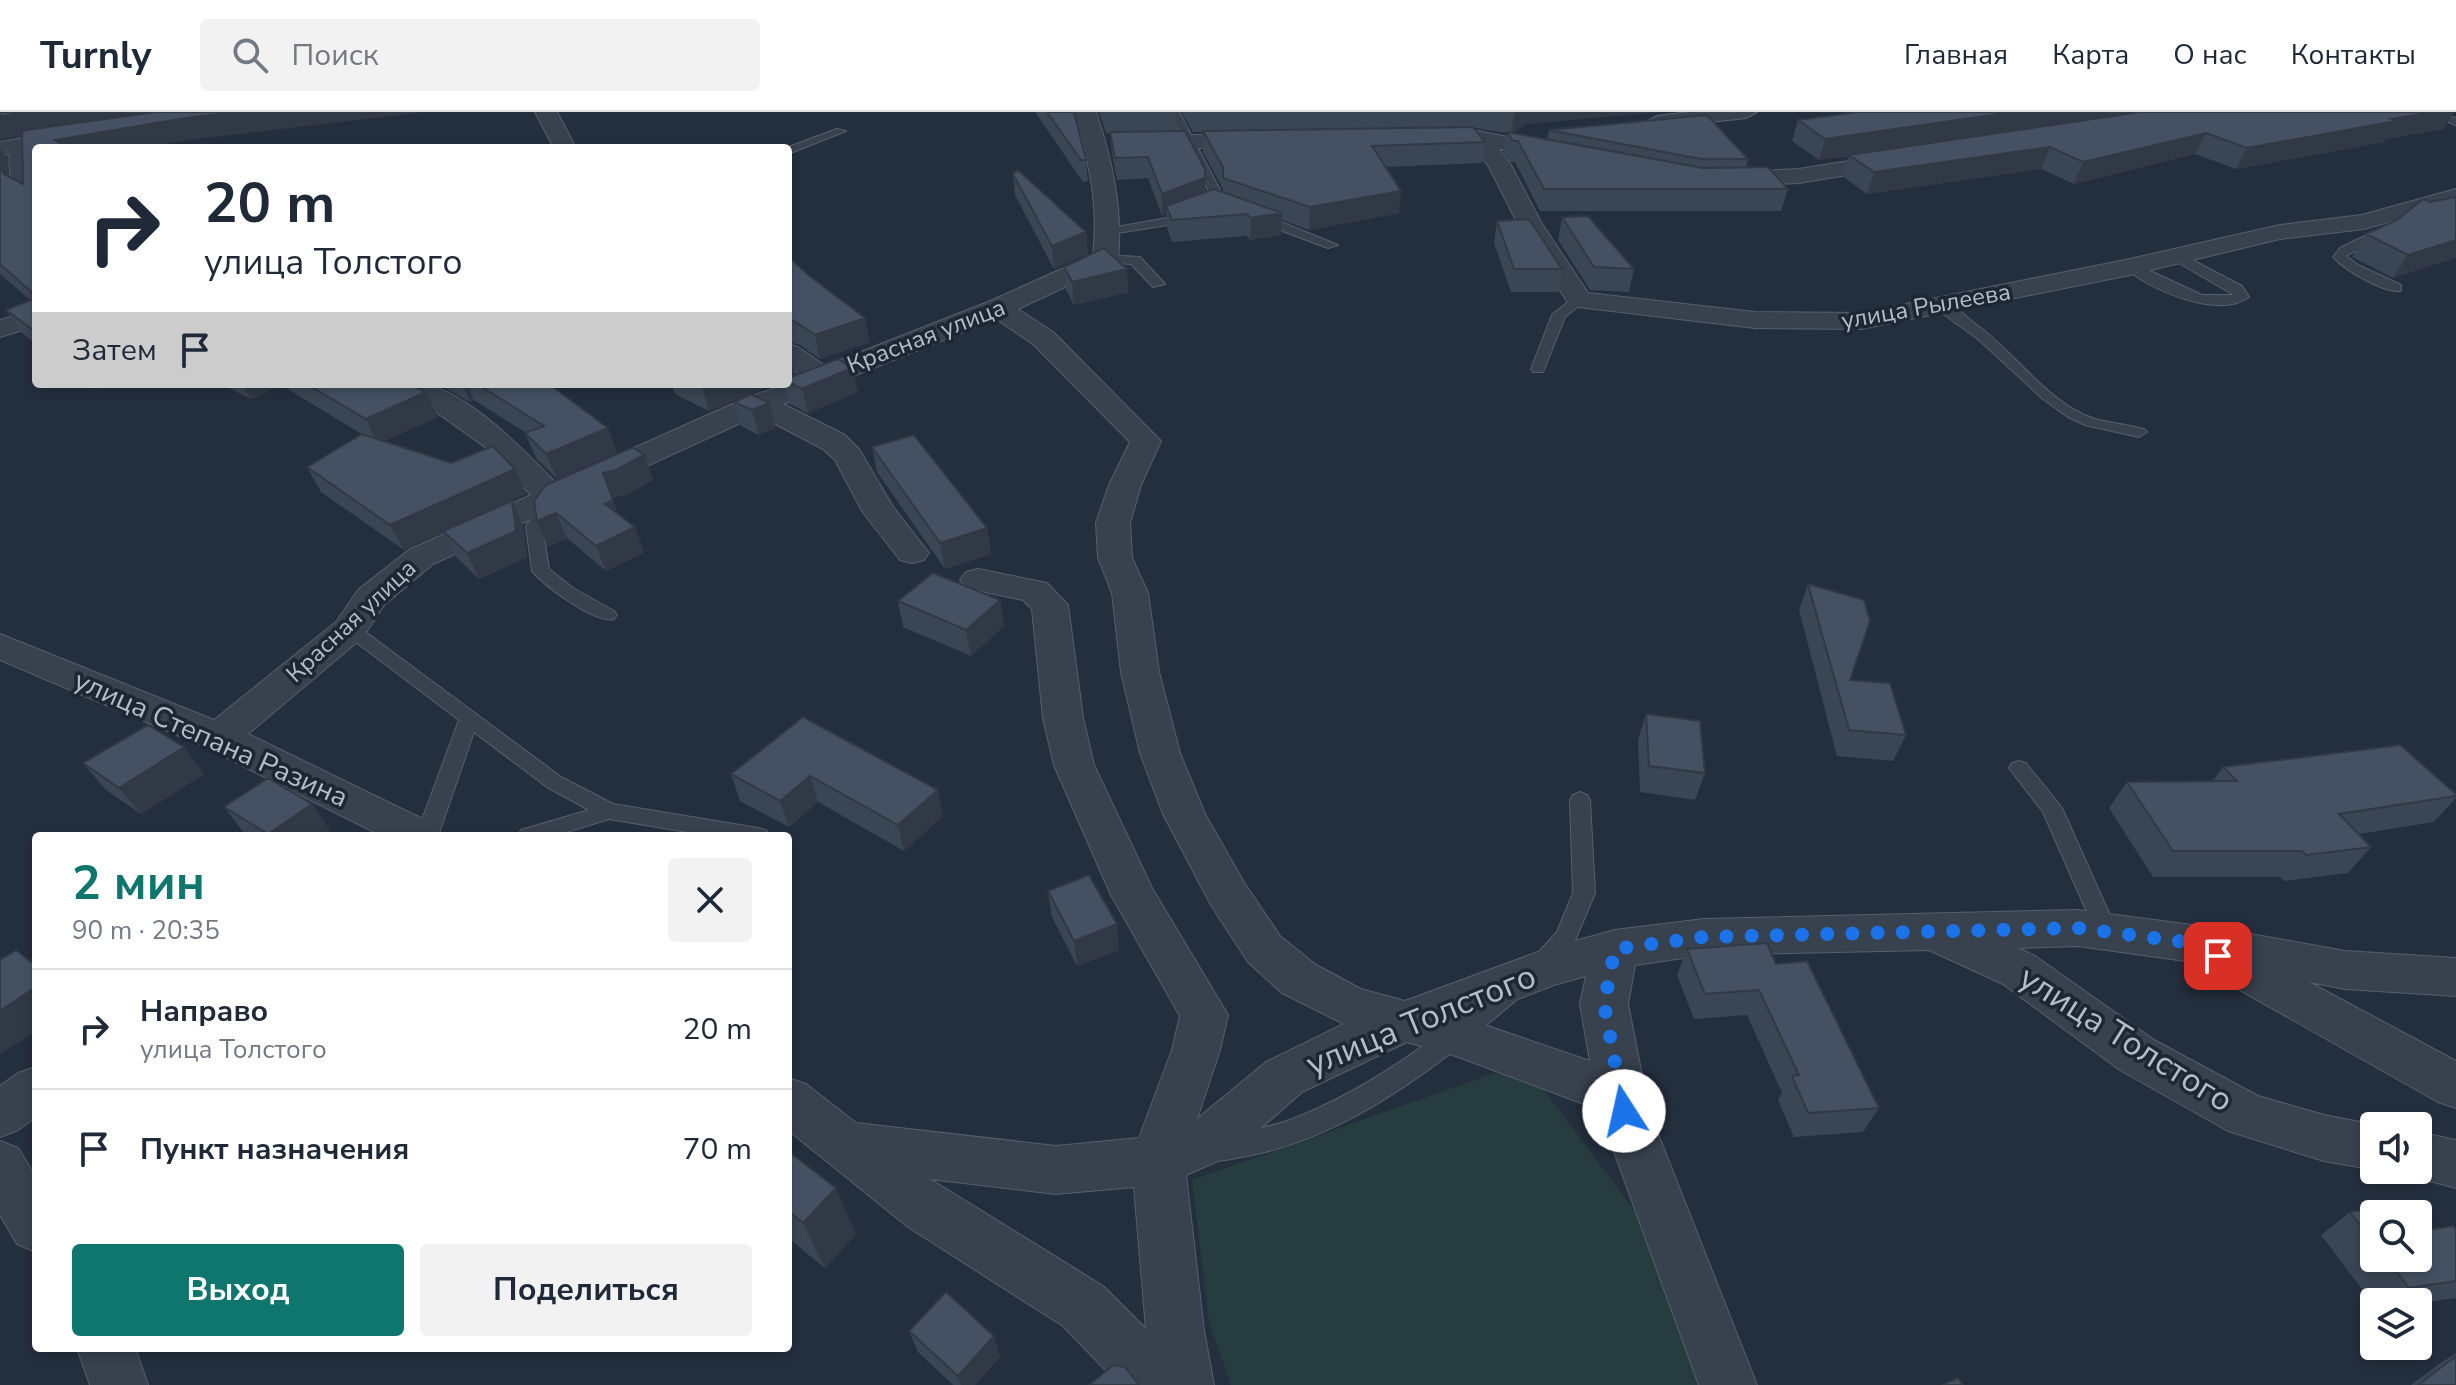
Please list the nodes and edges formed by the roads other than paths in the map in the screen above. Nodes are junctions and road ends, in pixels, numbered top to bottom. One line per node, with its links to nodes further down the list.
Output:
1 (546, 112): 16 (street)
2 (1085, 112): 15 (street)
3 (1174, 112): 14 (lane)
4 (1746, 112): 7 (street)
5 (2429, 112): 6 (lane)
6 (2456, 122)
7 (1639, 124)
8 (841, 131): 18 (lane)
9 (1562, 131): 11 (street)
10 (101, 132): 17 (street)
11 (1478, 138): 12 (street); 20 (street); 34 (street)
12 (1398, 139)
13 (1271, 141): 14 (street)
14 (1191, 142): 15 (street); 24 (lane)
15 (1096, 143): 29 (street)
16 (563, 144)
17 (11, 147): 22 (street)
18 (792, 149)
19 (1924, 156): 21 (street)
20 (1583, 159)
21 (1698, 180)
22 (32, 192)
23 (2456, 196): 25 (street, улица Рылеева)
24 (1214, 204): 26 (lane); 29 (lane)
25 (2419, 205): 30 (street, улица Рылеева); 33 (lane)
26 (1229, 208)
27 (1243, 212): 28 (lane)
28 (1332, 245)
29 (1124, 252): 32 (lane); 36 (street, Красная улица)
30 (2177, 256): 31 (street, улица Рылеева); 31 (lane)
31 (2130, 267): 35 (street, улица Рылеева)
32 (1158, 284)
33 (2396, 288)
34 (1579, 300): 35 (street, улица Рылеева); 40 (lane)
35 (1940, 305): 44 (lane)
36 (998, 308): 41 (street, Красная улица); 67 (street)
37 (32, 318): 38 (street)
38 (0, 329)
39 (792, 356): 41 (street)
40 (1538, 369)
41 (821, 377): 43 (street, Красная улица)
42 (409, 388): 45 (street)
43 (759, 403): 45 (street, Красная улица); 46 (street)
44 (2139, 432)
45 (553, 499): 48 (lane); 49 (street, Красная улица)
46 (912, 553)
47 (978, 580): 76 (street)
48 (608, 615)
49 (350, 629): 51 (lane); 52 (street, Красная улица)
50 (0, 646): 52 (street, улица Степана Разина)
51 (469, 719): 55 (lane); 57 (lane)
52 (219, 737): 56 (street, улица Степана Разина)
53 (2019, 768): 60 (lane)
54 (1580, 800): 64 (lane)
55 (609, 811): 58 (lane); 59 (lane)
56 (410, 832)
57 (417, 832)
58 (542, 832)
59 (734, 832)
60 (2106, 931): 61 (street, улица Толстого); 62 (street, улица Толстого)
61 (1928, 932): 63 (street, улица Толстого); 74 (street, улица Толстого)
62 (2193, 943): 65 (street, улица Толстого); 69 (street, улица Толстого)
63 (1615, 949): 64 (street, улица Толстого); 72 (street)
64 (1531, 974): 67 (street, улица Толстого); 68 (lane)
65 (2456, 977): 66 (street)
66 (2456, 1012)
67 (1404, 1022): 68 (street); 76 (street, улица Толстого)
68 (1457, 1036): 72 (street); 76 (lane)
69 (2456, 1086)
70 (32, 1092): 73 (street)
71 (792, 1103): 75 (street)
72 (1624, 1111): 85 (street)
73 (0, 1114)
74 (2360, 1144)
75 (845, 1145): 76 (street, улица Толстого); 83 (street)
76 (1169, 1156): 84 (street)
77 (2432, 1159): 78 (street)
78 (2456, 1164)
79 (0, 1165): 80 (street)
80 (32, 1219)
81 (107, 1352): 82 (street)
82 (119, 1385)
83 (1161, 1385)
84 (1185, 1385)
85 (1728, 1385)

